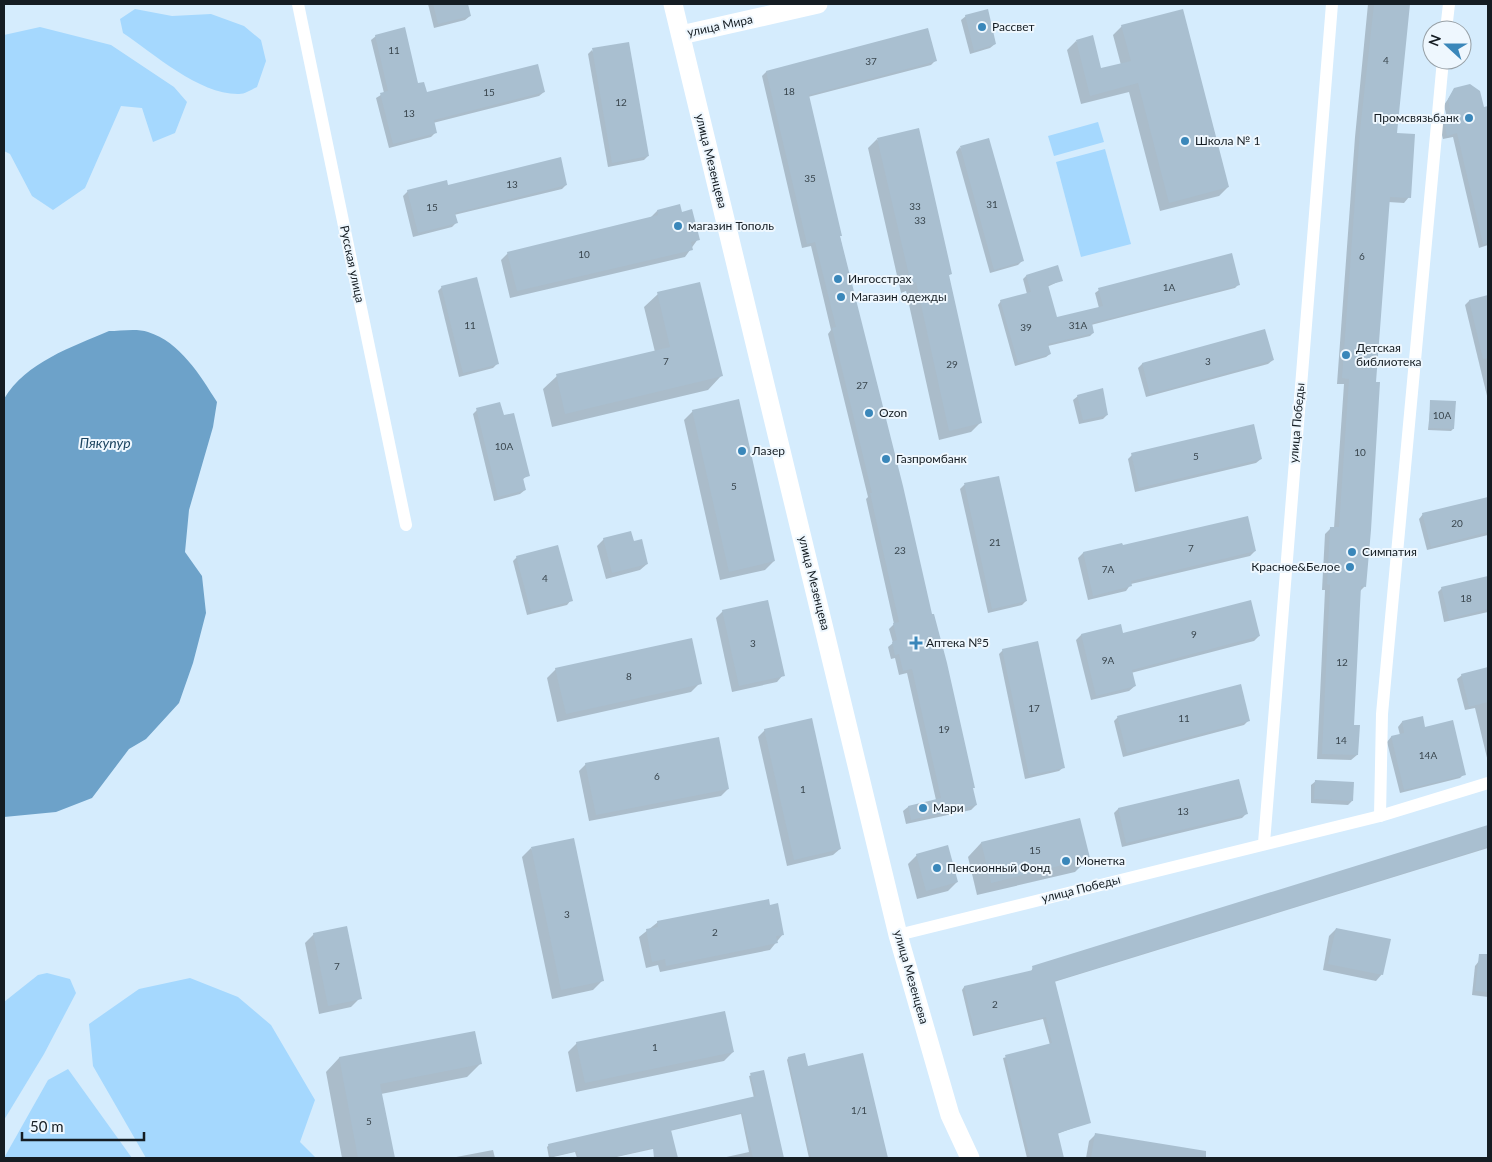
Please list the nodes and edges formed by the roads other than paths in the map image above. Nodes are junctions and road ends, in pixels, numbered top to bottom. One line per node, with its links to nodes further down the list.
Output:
1 (298, 4): 9 (street, Русская улица)
2 (673, 4): 7 (main road, улица Мезенцева)
3 (818, 4): 7 (main road, улица Мира)
4 (1332, 4): 12 (street, улица Победы)
5 (1449, 4): 6 (street)
6 (1447, 20)
7 (681, 34): 13 (main road, улица Мезенцева)
8 (1442, 70): 11 (street)
9 (406, 525)
10 (1488, 783): 11 (street, улица Победы)
11 (1380, 816): 12 (street, улица Победы)
12 (1264, 843): 13 (street, улица Победы)
13 (898, 935): 14 (main road, улица Мезенцева)
14 (970, 1158)

